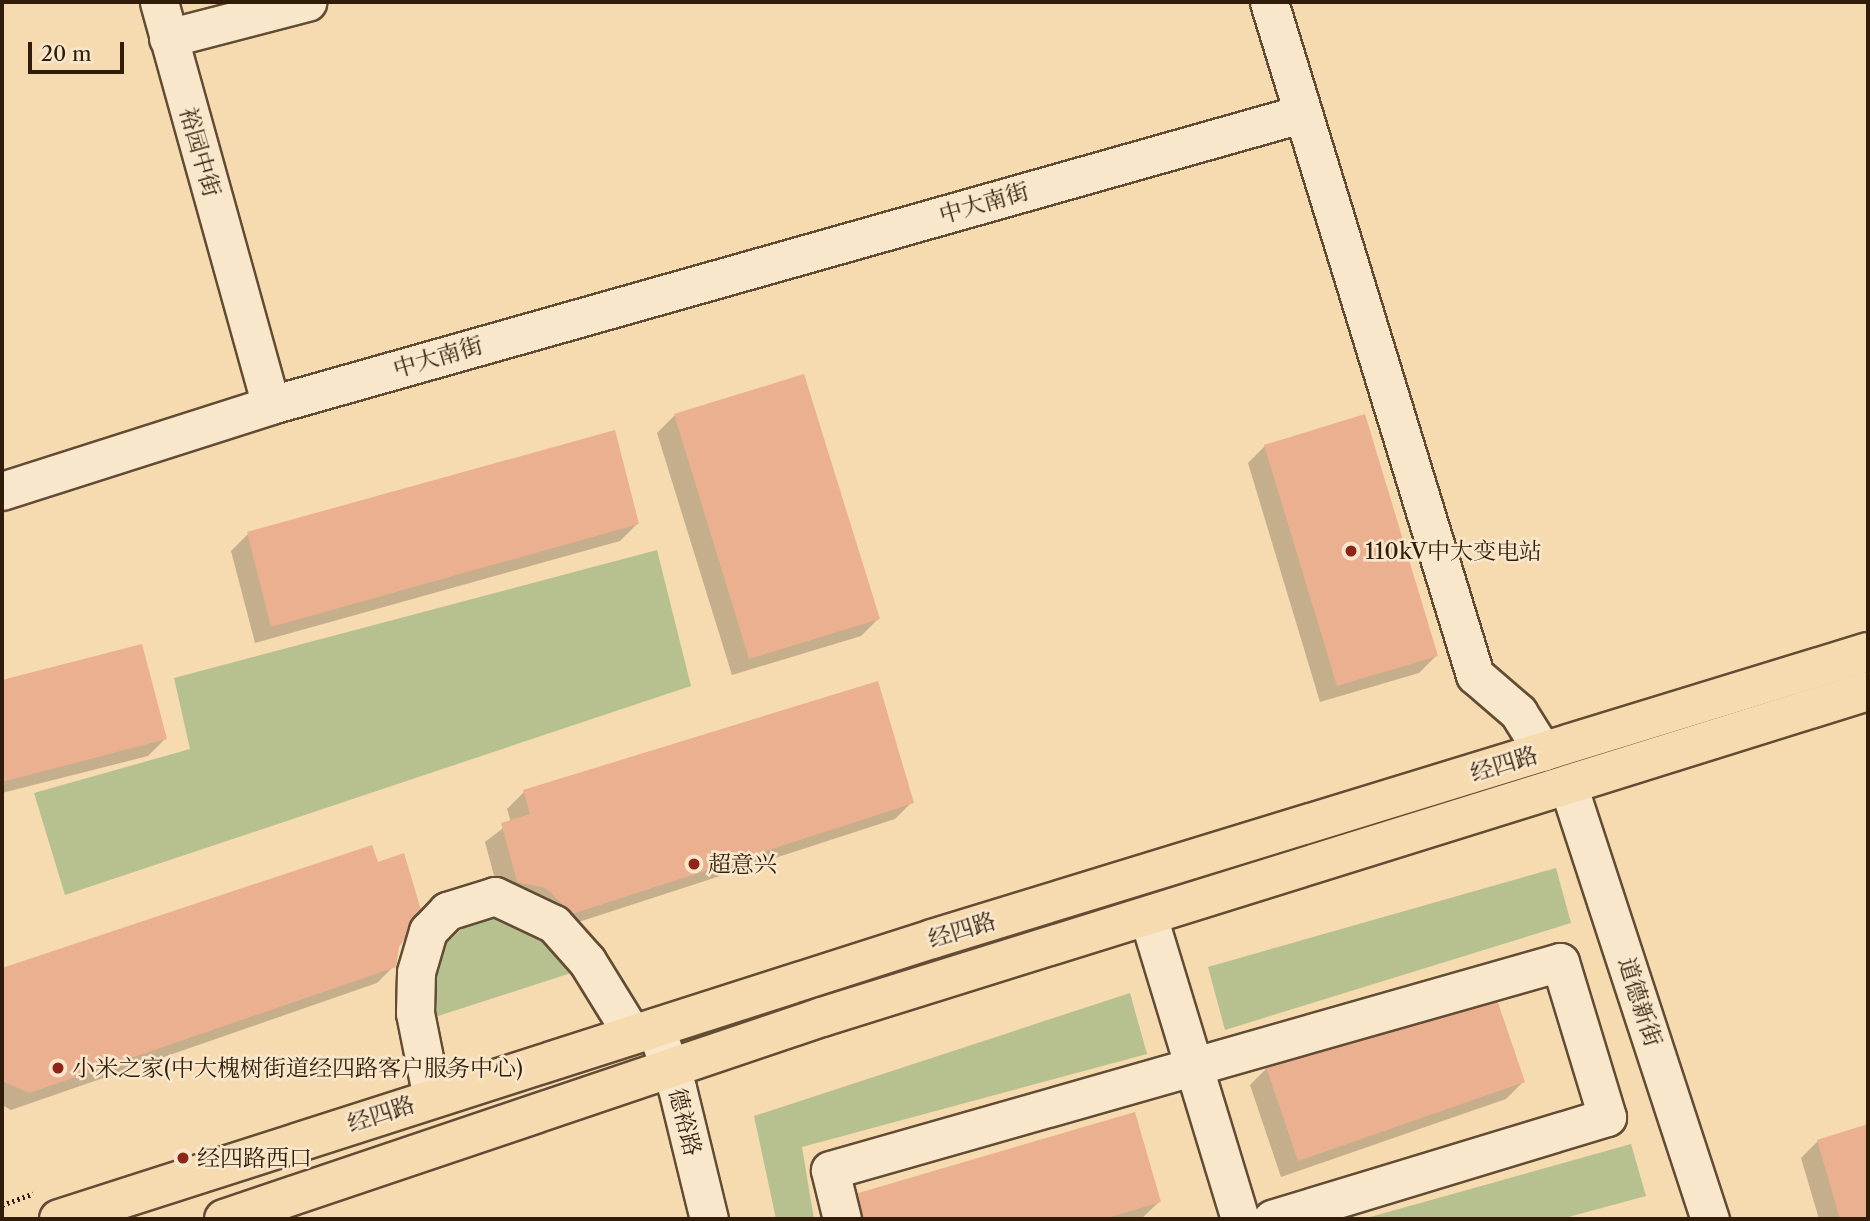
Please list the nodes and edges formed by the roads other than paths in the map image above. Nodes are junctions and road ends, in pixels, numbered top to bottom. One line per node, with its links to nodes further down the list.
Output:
1 (159, 2): 4 (street, 裕园中街)
2 (307, 2): 4 (street)
3 (1269, 2): 5 (street)
4 (169, 38): 6 (street, 裕园中街)
5 (1301, 114): 6 (street, 中大南街); 10 (street)
6 (271, 405): 7 (street, 中大南街)
7 (2, 491)
8 (1868, 652): 10 (main road, 经四路)
9 (1868, 691): 11 (main road, 经四路)
10 (1544, 752): 13 (main road, 经四路)
11 (1568, 785): 12 (main road, 经四路); 23 (street, 道德新街)
12 (1148, 916): 14 (street); 15 (main road, 经四路)
13 (643, 1030): 15 (street, 德裕路); 16 (main road, 经四路); 16 (street, 德裕路)
14 (1192, 1063): 20 (street); 21 (street); 22 (street)
15 (671, 1068): 18 (main road, 经四路); 19 (street, 德裕路)
16 (432, 1098): 17 (main road, 经四路)
17 (59, 1219)
18 (223, 1219)
19 (709, 1219)
20 (842, 1219)
21 (1240, 1219)
22 (1272, 1219)
23 (1710, 1219)

